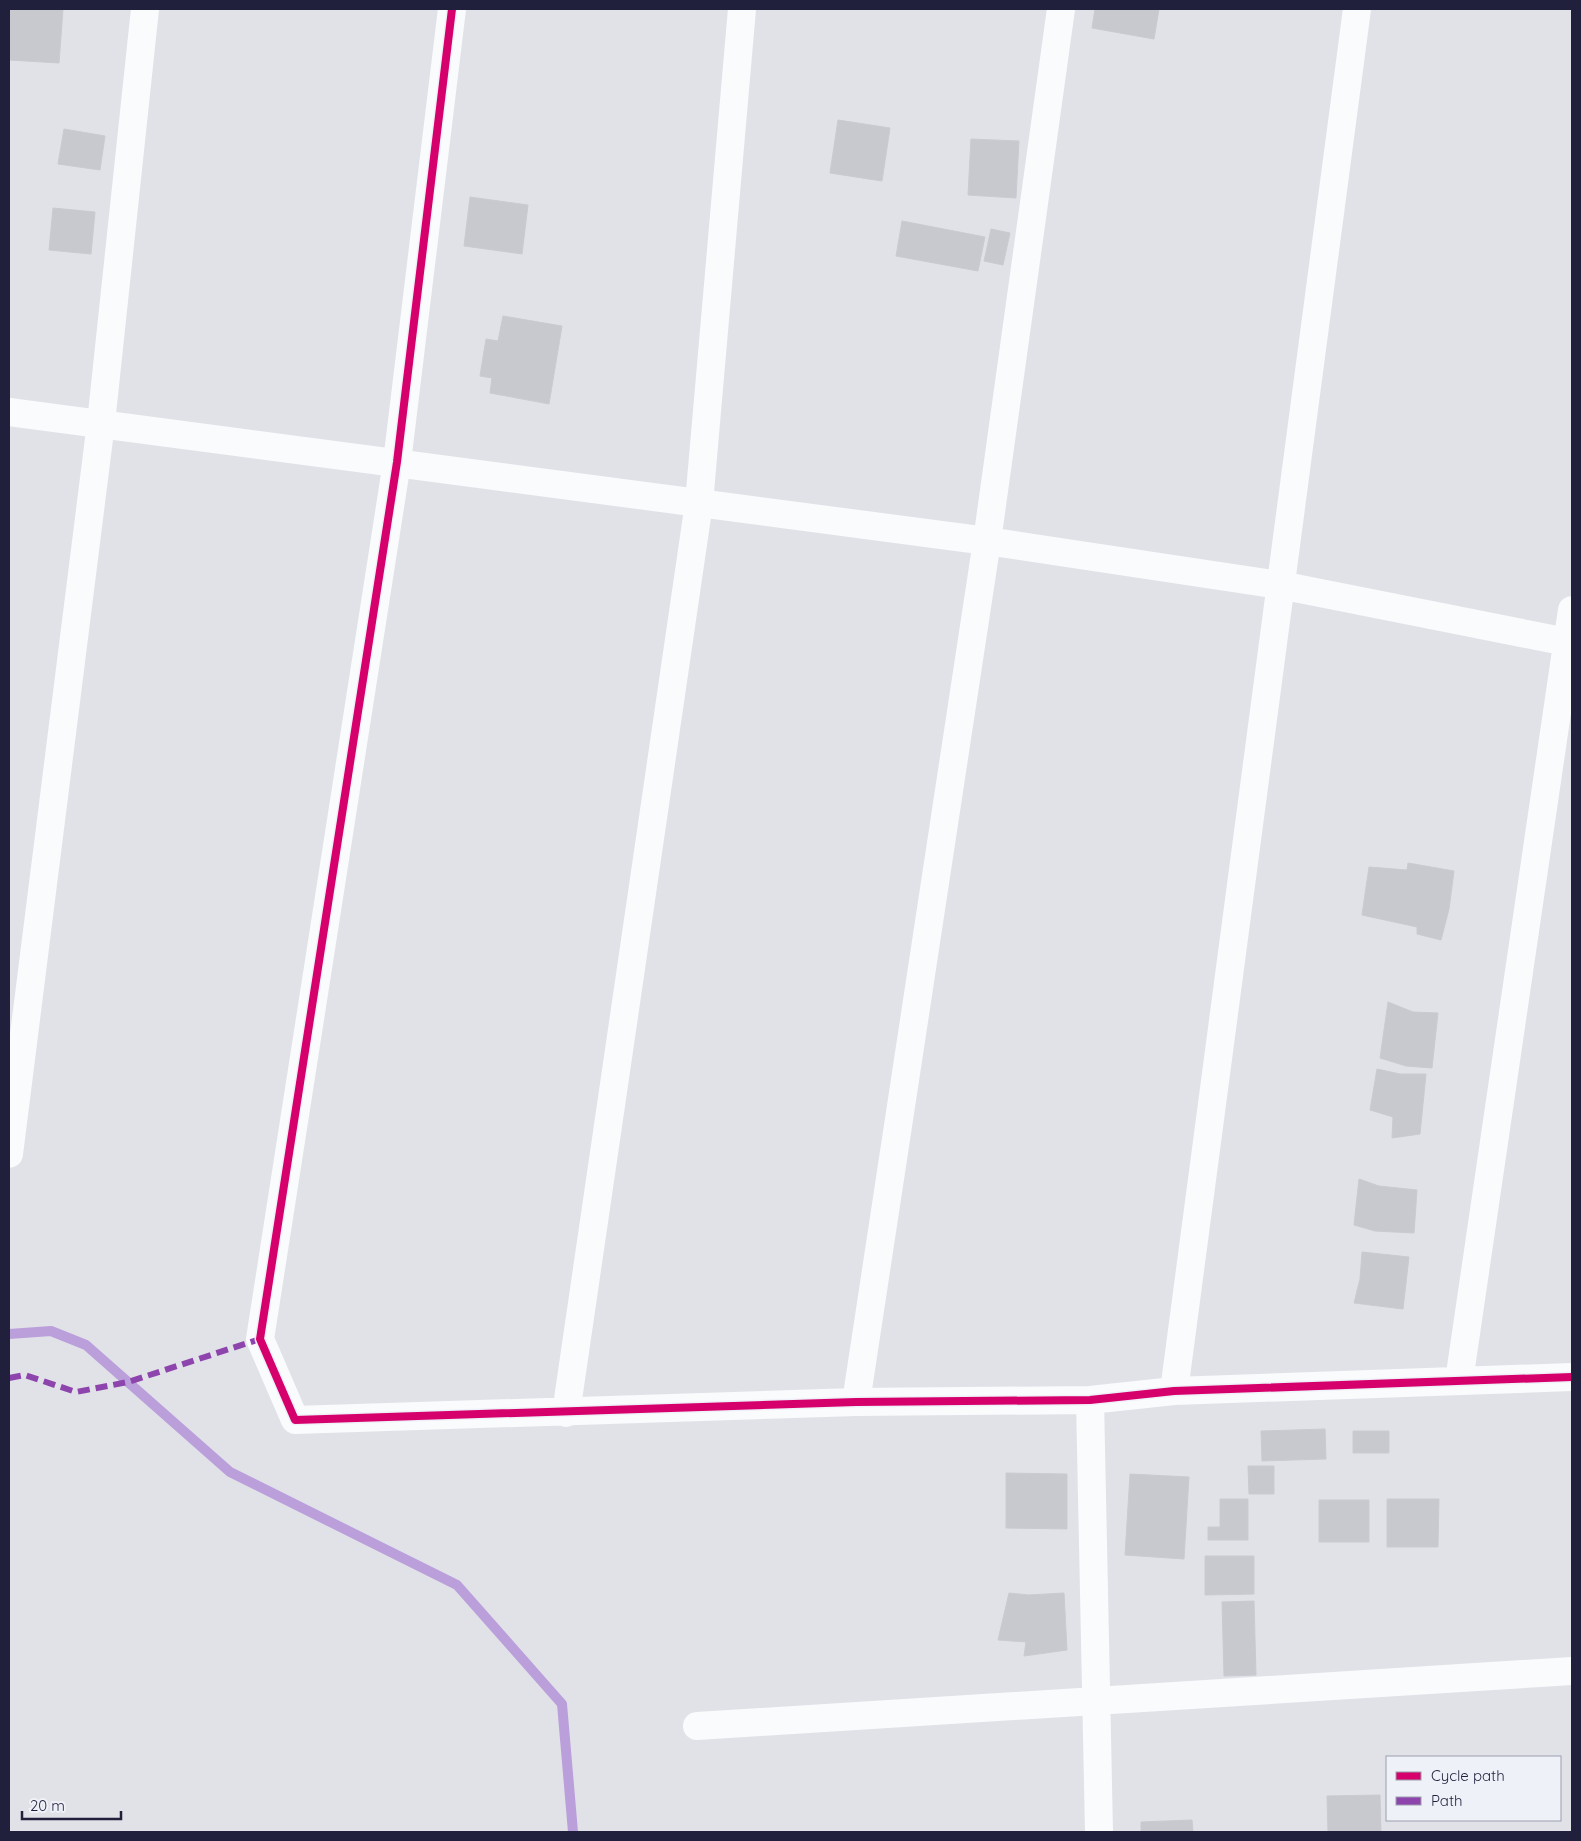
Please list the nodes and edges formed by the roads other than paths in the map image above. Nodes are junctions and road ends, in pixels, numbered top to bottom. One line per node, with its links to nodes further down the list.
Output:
1 (145, 9): 7 (street)
2 (452, 9): 8 (street)
3 (742, 9): 9 (street)
4 (1061, 9): 10 (street)
5 (1357, 9): 11 (street)
6 (9, 412): 7 (street)
7 (100, 423): 8 (street); 14 (street)
8 (397, 462): 9 (street); 20 (street)
9 (699, 503): 10 (street); 20 (street)
10 (987, 541): 11 (street); 19 (street)
11 (1280, 585): 13 (street); 17 (street)
12 (1572, 610): 13 (street)
13 (1570, 643): 16 (street)
14 (9, 1154)
15 (1572, 1377): 16 (street)
16 (1459, 1381): 17 (street)
17 (1174, 1391): 18 (street)
18 (1090, 1400): 19 (street); 22 (street)
19 (856, 1402): 20 (street)
20 (566, 1413)
21 (1572, 1671): 22 (street)
22 (1096, 1700): 23 (street); 24 (street)
23 (697, 1726)
24 (1099, 1832)

